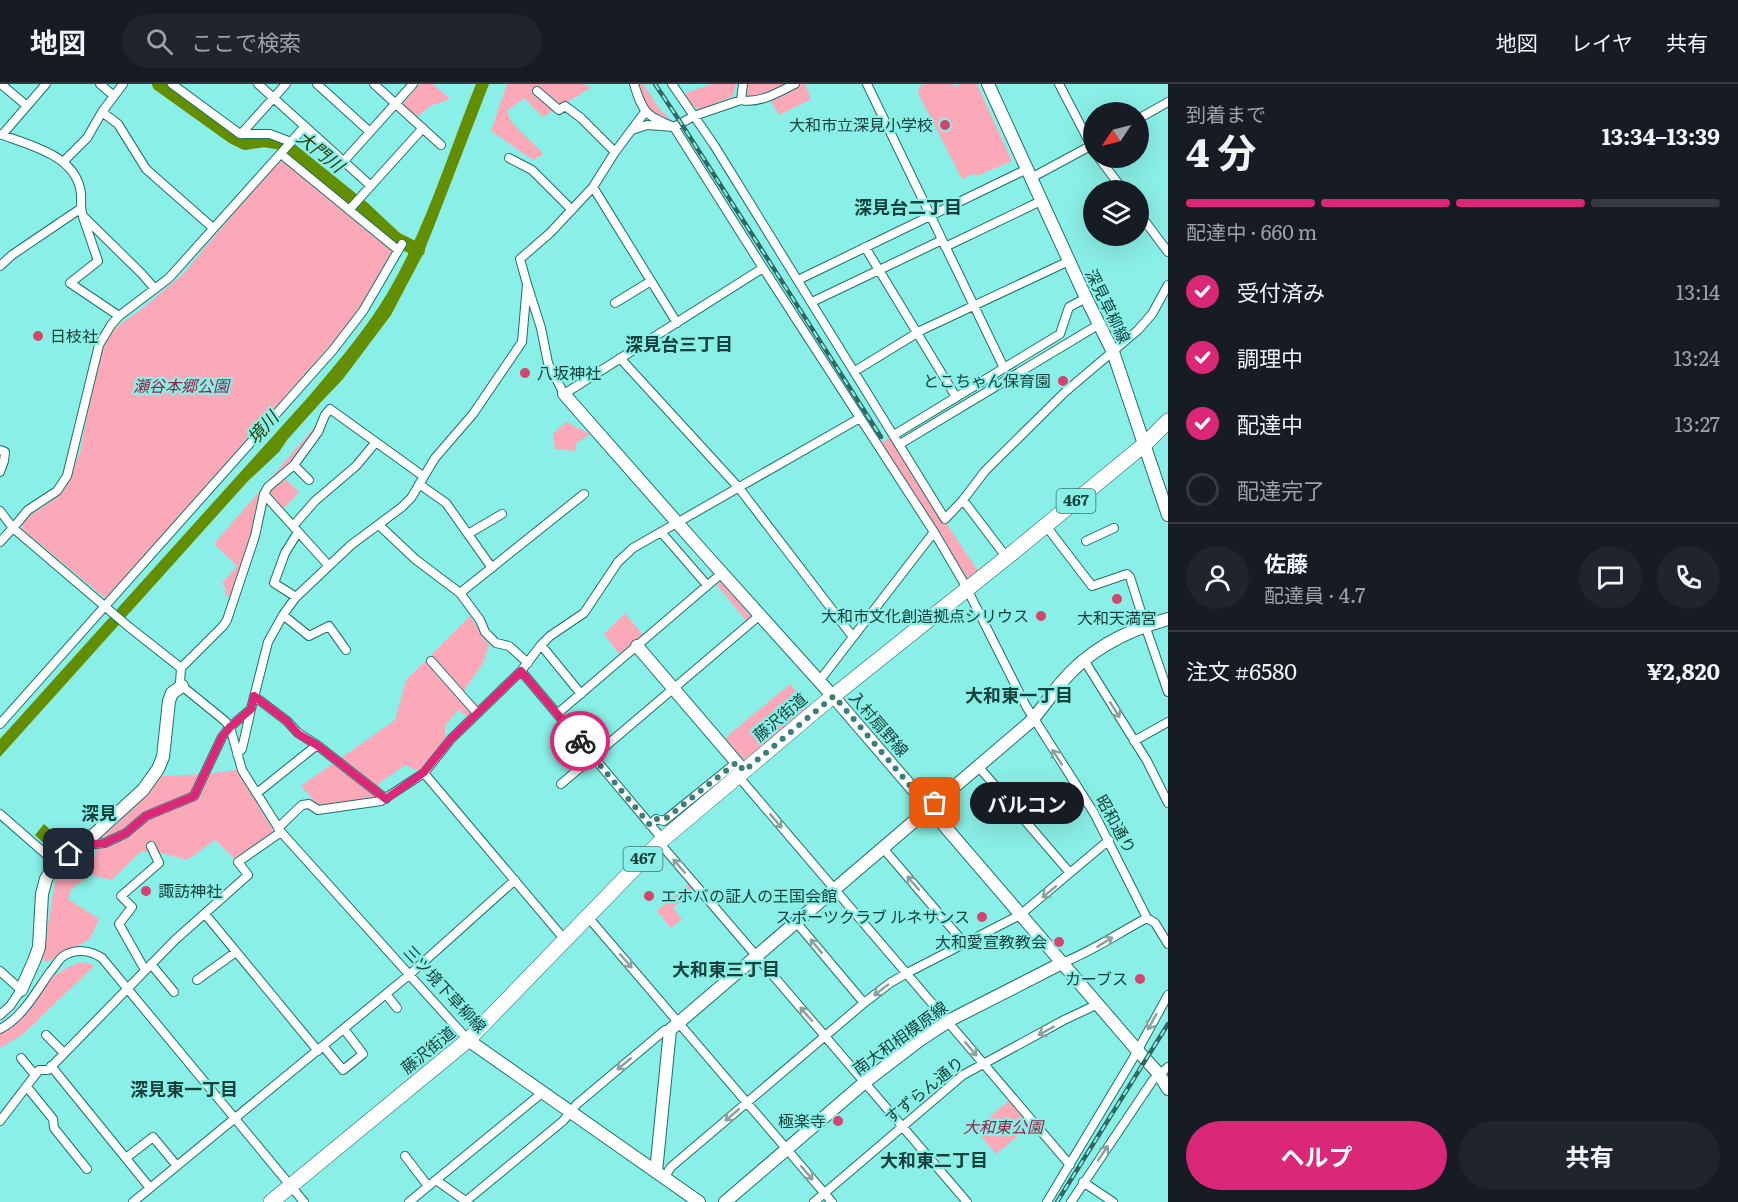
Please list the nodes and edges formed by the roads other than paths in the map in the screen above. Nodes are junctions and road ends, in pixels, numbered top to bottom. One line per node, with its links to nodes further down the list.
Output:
1 (1, 84): 24 (street)
2 (46, 84): 24 (street)
3 (100, 84): 19 (street)
4 (123, 84): 19 (street)
5 (172, 84): 36 (street)
6 (258, 84): 20 (street)
7 (286, 84): 20 (street)
8 (317, 84): 34 (street)
9 (374, 84): 23 (street)
10 (413, 84): 23 (street)
11 (634, 84): 26 (street)
12 (672, 84): 28 (street)
13 (743, 84): 21 (street)
14 (795, 84): 21 (street)
15 (867, 84): 51 (street)
16 (988, 84): 44 (street, 深見草柳線)
17 (1059, 84): 32 (street)
18 (537, 91): 40 (street)
19 (114, 96): 25 (street)
20 (274, 98): 29 (street); 36 (street)
21 (741, 100): 28 (street)
22 (1168, 102): 27 (street)
23 (396, 103): 31 (street); 34 (street)
24 (27, 106): 35 (street)
25 (102, 112): 43 (street); 53 (street)
26 (645, 112): 30 (street); 33 (street)
27 (1149, 113)
28 (694, 117): 30 (street); 61 (street)
29 (305, 126): 38 (street); 42 (street)
30 (674, 127): 33 (street); 59 (street, 昭和通り)
31 (423, 128): 37 (street); 45 (street)
32 (1083, 130)
33 (630, 131): 40 (street)
34 (370, 132): 42 (street)
35 (1, 134): 43 (street)
36 (241, 134): 38 (street)
37 (441, 145)
38 (286, 147): 48 (street); 53 (street)
39 (1083, 151): 44 (street)
40 (615, 152): 46 (street)
41 (508, 158): 49 (street)
42 (344, 161): 45 (street)
43 (63, 162): 50 (street)
44 (1029, 174): 47 (street, 深見草柳線); 51 (street)
45 (371, 186): 48 (street)
46 (593, 187): 49 (street); 62 (street)
47 (1041, 201): 54 (street); 57 (street, 深見草柳線)
48 (354, 205): 117 (street)
49 (572, 210): 63 (street)
50 (82, 212): 58 (street); 65 (street); 70 (street)
51 (930, 216): 54 (street); 55 (street)
52 (1149, 227): 56 (street)
53 (213, 228): 65 (street)
54 (944, 244): 60 (street); 69 (street)
55 (865, 247): 60 (street); 61 (street)
56 (1168, 252)
57 (1069, 261): 66 (street, 深見草柳線); 69 (street)
58 (0, 266)
59 (763, 268): 71 (street); 80 (street, 昭和通り)
60 (879, 270): 67 (street); 73 (street)
61 (798, 280): 67 (street)
62 (651, 281): 68 (street); 71 (street)
63 (527, 284): 78 (street); 90 (street)
64 (1168, 285): 74 (street)
65 (155, 289): 70 (street)
66 (1086, 298): 72 (street, 深見草柳線); 76 (street)
67 (812, 302): 77 (street)
68 (615, 303)
69 (974, 307): 73 (street); 76 (street)
70 (119, 316): 101 (street)
71 (676, 322): 75 (street)
72 (1098, 324): 74 (street, 深見草柳線); 84 (street)
73 (918, 333): 77 (street); 79 (street)
74 (1113, 352): 85 (street, 深見草柳線); 94 (street)
75 (620, 358): 78 (street); 91 (street)
76 (1004, 368): 79 (street)
77 (855, 371): 82 (street)
78 (564, 394): 98 (street, 入村扇野線)
79 (956, 397): 82 (street)
80 (860, 418): 91 (street); 104 (street, 昭和通り)
81 (1168, 421): 85 (highway, 藤沢街道 / 467)
82 (894, 435): 84 (street)
83 (376, 442): 87 (street); 90 (street); 103 (street)
84 (900, 444): 94 (street)
85 (1145, 444): 97 (street, 深見草柳線); 100 (highway, 藤沢街道 / 467)
86 (0, 450): 88 (street)
87 (294, 465): 89 (street); 92 (street)
88 (0, 472)
89 (309, 480)
90 (421, 480): 99 (street); 106 (street)
91 (739, 488): 98 (street); 122 (street)
92 (264, 494): 103 (street); 129 (street)
93 (584, 494): 111 (street)
94 (963, 500): 109 (street)
95 (0, 511): 101 (street)
96 (502, 514): 106 (street)
97 (1168, 515)
98 (678, 523): 105 (street); 112 (street, 入村扇野線)
99 (379, 525): 110 (street); 115 (street)
100 (1046, 526): 109 (highway, 藤沢街道 / 467); 121 (street)
101 (14, 528): 108 (street); 117 (street)
102 (1114, 528): 107 (street)
103 (296, 529): 110 (street); 116 (street)
104 (934, 531): 114 (street, 昭和通り); 122 (street)
105 (661, 532): 113 (street); 123 (street)
106 (468, 534): 111 (street)
107 (1086, 541)
108 (0, 542)
109 (1007, 558): 114 (highway, 藤沢街道 / 467)
110 (329, 566): 116 (street)
111 (492, 568): 115 (street)
112 (722, 573): 113 (street); 119 (street, 入村扇野線)
113 (707, 585): 124 (street)
114 (967, 589): 137 (highway, 藤沢街道 / 467); 141 (street, 昭和通り)
115 (460, 594): 128 (street)
116 (296, 597): 118 (street)
117 (105, 606): 129 (street); 143 (street)
118 (283, 615): 125 (street); 136 (street)
119 (760, 615): 131 (street, 入村扇野線); 133 (street)
120 (1168, 619): 121 (street)
121 (1145, 625): 126 (street); 134 (street)
122 (853, 637): 131 (street)
123 (542, 645): 128 (street); 135 (street)
124 (637, 646): 133 (street); 135 (street)
125 (346, 650)
126 (1084, 660): 141 (street); 145 (street, one-way to 145)
127 (431, 661): 139 (street)
128 (528, 663): 130 (street)
129 (181, 668): 132 (street)
130 (521, 671): 139 (street); 140 (street)
131 (820, 680): 137 (street, 入村扇野線)
132 (182, 686): 144 (street); 160 (street)
133 (674, 688): 148 (street); 150 (street)
134 (1168, 692)
135 (581, 694): 140 (street)
136 (254, 696): 138 (street); 146 (street)
137 (834, 696): 150 (highway, 藤沢街道 / 467); 156 (street, 入村扇野線)
138 (251, 709): 144 (street); 147 (street)
139 (477, 713): 151 (street)
140 (557, 714): 148 (street)
141 (1033, 718): 149 (street); 161 (street, 昭和通り, one-way to 141)
142 (1168, 722): 145 (street)
143 (0, 724)
144 (230, 727): 147 (street, 三ツ境下草柳線); 160 (street)
145 (1134, 741): 155 (street)
146 (317, 745): 153 (street); 154 (street)
147 (237, 754): 153 (street, 三ツ境下草柳線)
148 (593, 757): 152 (street); 158 (street)
149 (978, 766): 156 (street); 166 (street)
150 (740, 770): 158 (street); 162 (highway, 藤沢街道 / 467); 168 (street, one-way to 168)
151 (424, 772): 154 (street); 167 (street)
152 (561, 784)
153 (257, 793): 159 (street, 三ツ境下草柳線)
154 (386, 799): 159 (street)
155 (1168, 803)
156 (929, 808): 164 (street); 170 (street, 入村扇野線)
157 (0, 814): 165 (street)
158 (650, 825): 162 (street)
159 (279, 830): 169 (street); 183 (street, 三ツ境下草柳線)
160 (88, 840): 165 (street)
161 (1109, 840): 166 (street); 172 (street, 昭和通り)
162 (661, 841): 171 (highway, 藤沢街道 / 467); 178 (street, one-way to 162)
163 (151, 846): 180 (street)
164 (882, 848): 168 (street); 175 (street, one-way to 164)
165 (57, 863): 186 (street)
166 (1070, 873): 170 (street, one-way to 170)
167 (514, 880): 174 (street); 183 (street)
168 (835, 889): 173 (street); 182 (street)
169 (205, 914): 177 (street); 180 (street)
170 (1020, 915): 175 (street); 179 (street, 入村扇野線)
171 (588, 917): 174 (highway, 藤沢街道 / 467); 195 (street, one-way to 195)
172 (1148, 918): 176 (street, 昭和通り); 179 (street, 南大和相模原線, one-way to 172)
173 (796, 922): 178 (street); 190 (street, one-way to 173)
174 (565, 940): 200 (highway, 藤沢街道 / 467)
175 (965, 944): 182 (street)
176 (1168, 944)
177 (236, 952): 184 (street); 201 (street)
178 (756, 956): 195 (street); 199 (street, one-way to 178)
179 (1062, 963): 191 (street, 入村扇野線); 194 (street, 南大和相模原線)
180 (148, 967): 185 (street); 187 (street)
181 (0, 972): 186 (street)
182 (907, 974): 190 (street, one-way to 190); 194 (street)
183 (409, 975): 188 (street); 200 (street, 三ツ境下草柳線)
184 (197, 980)
185 (128, 988): 196 (street); 203 (street); 215 (street)
186 (21, 990): 193 (street)
187 (174, 992)
188 (386, 994): 192 (street); 197 (street)
189 (1168, 995): 202 (street, one-way to 202)
190 (864, 1003): 199 (street)
191 (1098, 1005): 202 (street, 入村扇野線); 205 (street, すずらん通り, one-way to 205)
192 (397, 1008)
193 (0, 1015)
194 (948, 1021): 205 (street, one-way to 205); 209 (street, 南大和相模原線)
195 (674, 1027): 213 (street); 214 (street, one-way to 214); 224 (street)
196 (0, 1029)
197 (344, 1029): 201 (street); 201 (street)
198 (46, 1035): 203 (street)
199 (825, 1036): 209 (street); 213 (street)
200 (468, 1040): 212 (street, 三ツ境下草柳線); 227 (highway, 藤沢街道 / 467)
201 (320, 1048): 215 (street)
202 (1137, 1050): 207 (street, 入村扇野線); 221 (street)
203 (64, 1053): 206 (street)
204 (21, 1058): 208 (street)
205 (984, 1063): 217 (street, すずらん通り); 221 (street)
206 (51, 1066): 208 (street); 220 (street)
207 (1163, 1070): 211 (street, 入村扇野線); 226 (street, one-way to 207)
208 (35, 1075): 210 (street)
209 (865, 1082): 217 (street); 218 (street, 南大和相模原線)
210 (27, 1087): 216 (street); 223 (street)
211 (1168, 1089)
212 (542, 1093): 214 (street, 三ツ境下草柳線); 225 (street)
213 (747, 1103): 218 (street); 224 (street, one-way to 224)
214 (570, 1113): 224 (street, 三ツ境下草柳線); 235 (street)
215 (235, 1118): 222 (street); 227 (street)
216 (0, 1121)
217 (902, 1126): 230 (street, すずらん通り); 240 (street)
218 (787, 1149): 230 (street, one-way to 230); 237 (street, 南大和相模原線)
219 (405, 1156): 228 (street)
220 (126, 1158): 222 (street); 229 (street)
221 (1070, 1165): 241 (street)
222 (177, 1166): 229 (street)
223 (87, 1169)
224 (660, 1175): 236 (street, 三ツ境下草柳線)
225 (436, 1180): 228 (street); 235 (street)
226 (1083, 1182): 242 (street); 243 (street)
227 (291, 1186): 232 (highway, 藤沢街道 / 467); 233 (street)
228 (428, 1186): 234 (street)
229 (150, 1188): 231 (street)
230 (824, 1193): 238 (street, すずらん通り); 239 (street)
231 (133, 1202)
232 (271, 1202)
233 (304, 1202)
234 (409, 1202)
235 (466, 1202)
236 (699, 1202)
237 (725, 1202)
238 (814, 1202)
239 (832, 1202)
240 (967, 1202)
241 (1047, 1202)
242 (1071, 1202)
243 (1113, 1202)

